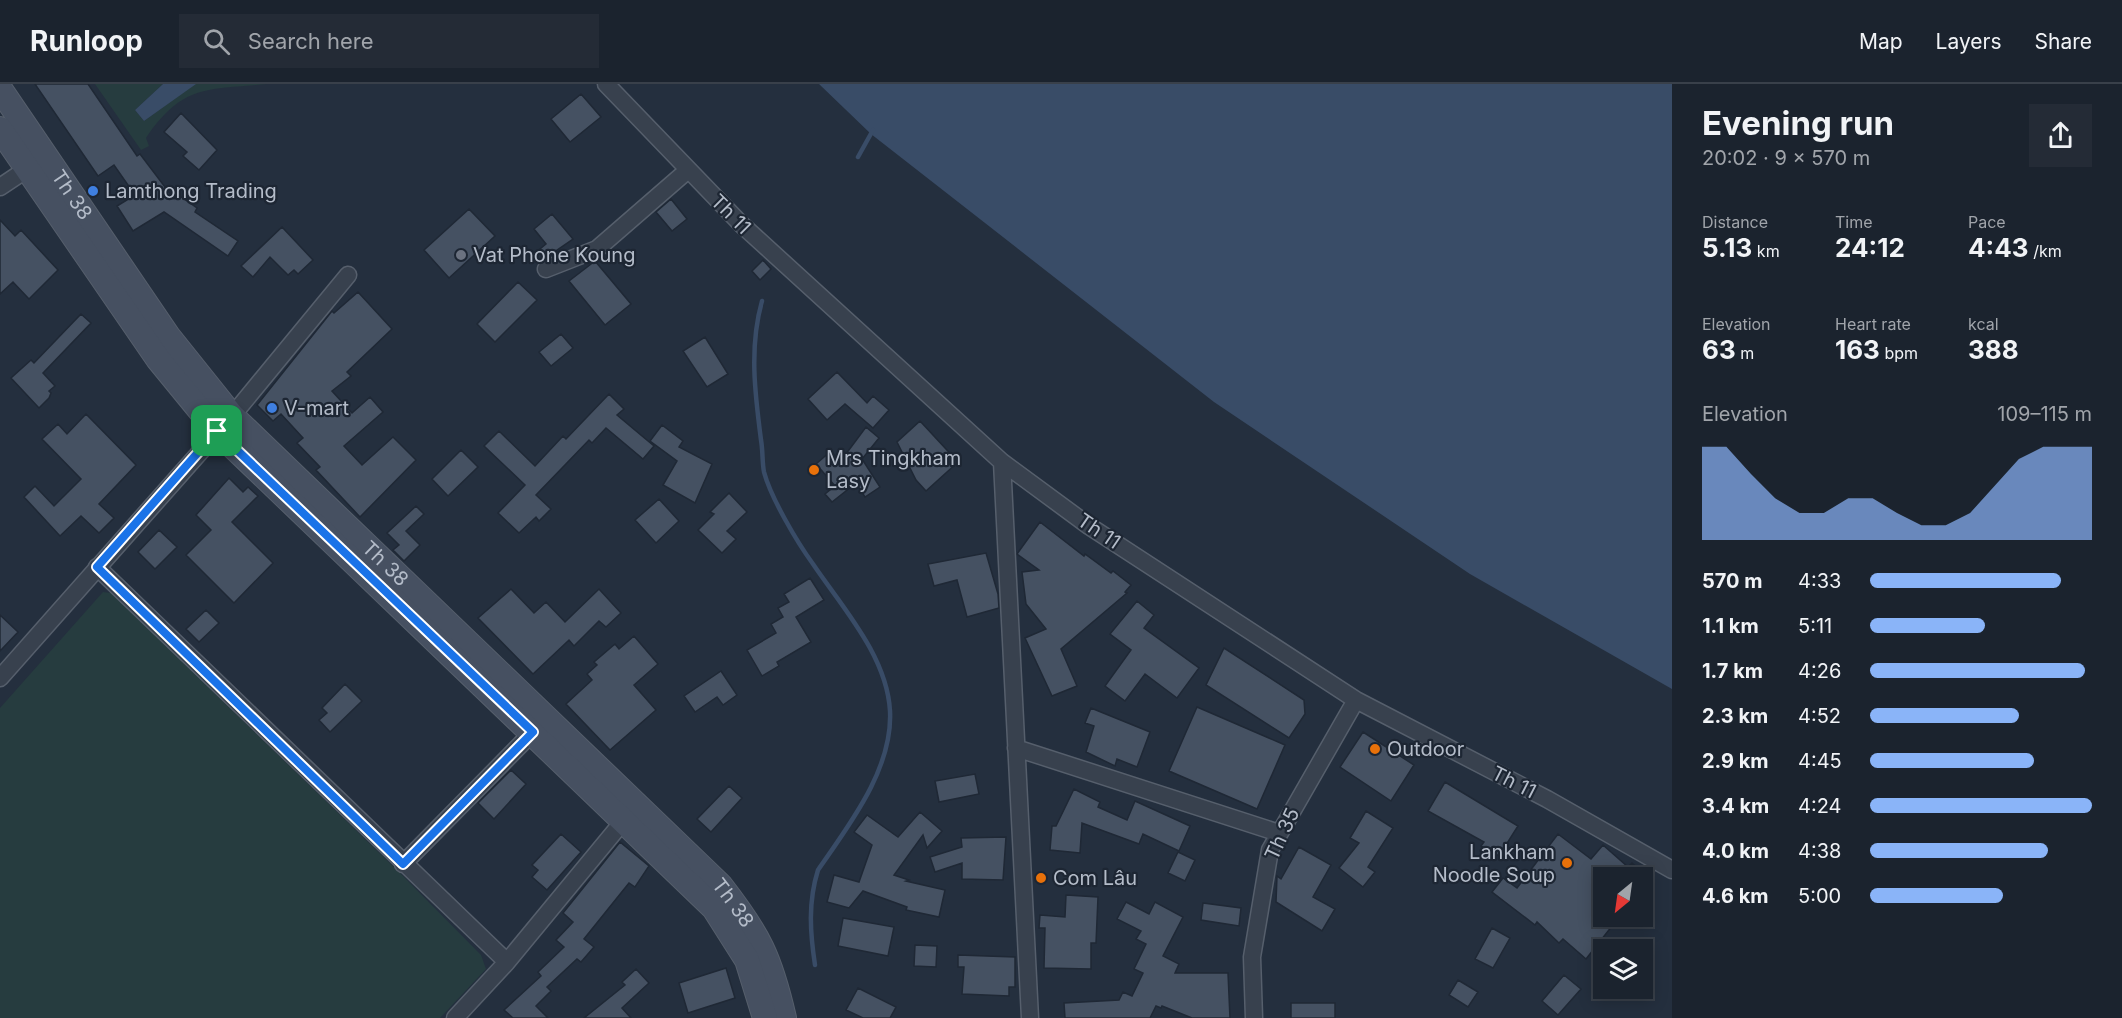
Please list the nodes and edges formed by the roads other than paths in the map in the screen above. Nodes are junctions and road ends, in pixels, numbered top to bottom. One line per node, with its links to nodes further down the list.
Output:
1 (606, 84): 5 (street, Th 11)
2 (0, 89): 9 (street, Th 38)
3 (0, 129): 4 (street, Th 38)
4 (27, 169): 6 (street); 9 (street, Th 38)
5 (688, 170): 7 (street); 10 (street, Th 11)
6 (0, 187)
7 (546, 269)
8 (348, 275): 9 (street)
9 (225, 424): 11 (street); 14 (street, Th 38); 23 (street, Th 38)
10 (1002, 462): 13 (street, Th 11); 15 (street)
11 (97, 567): 12 (street); 18 (street)
12 (0, 678)
13 (1356, 700): 17 (street, Th 35); 19 (street, Th 11)
14 (533, 732): 16 (street, Th 38); 18 (street)
15 (1016, 748): 17 (street); 24 (street)
16 (625, 819): 20 (street); 22 (street, Th 38)
17 (1279, 833): 25 (street, Th 35)
18 (403, 864): 20 (street)
19 (1672, 870)
20 (507, 962): 21 (street)
21 (455, 1018)
22 (765, 1018)
23 (784, 1018)
24 (1030, 1018)
25 (1254, 1018)

